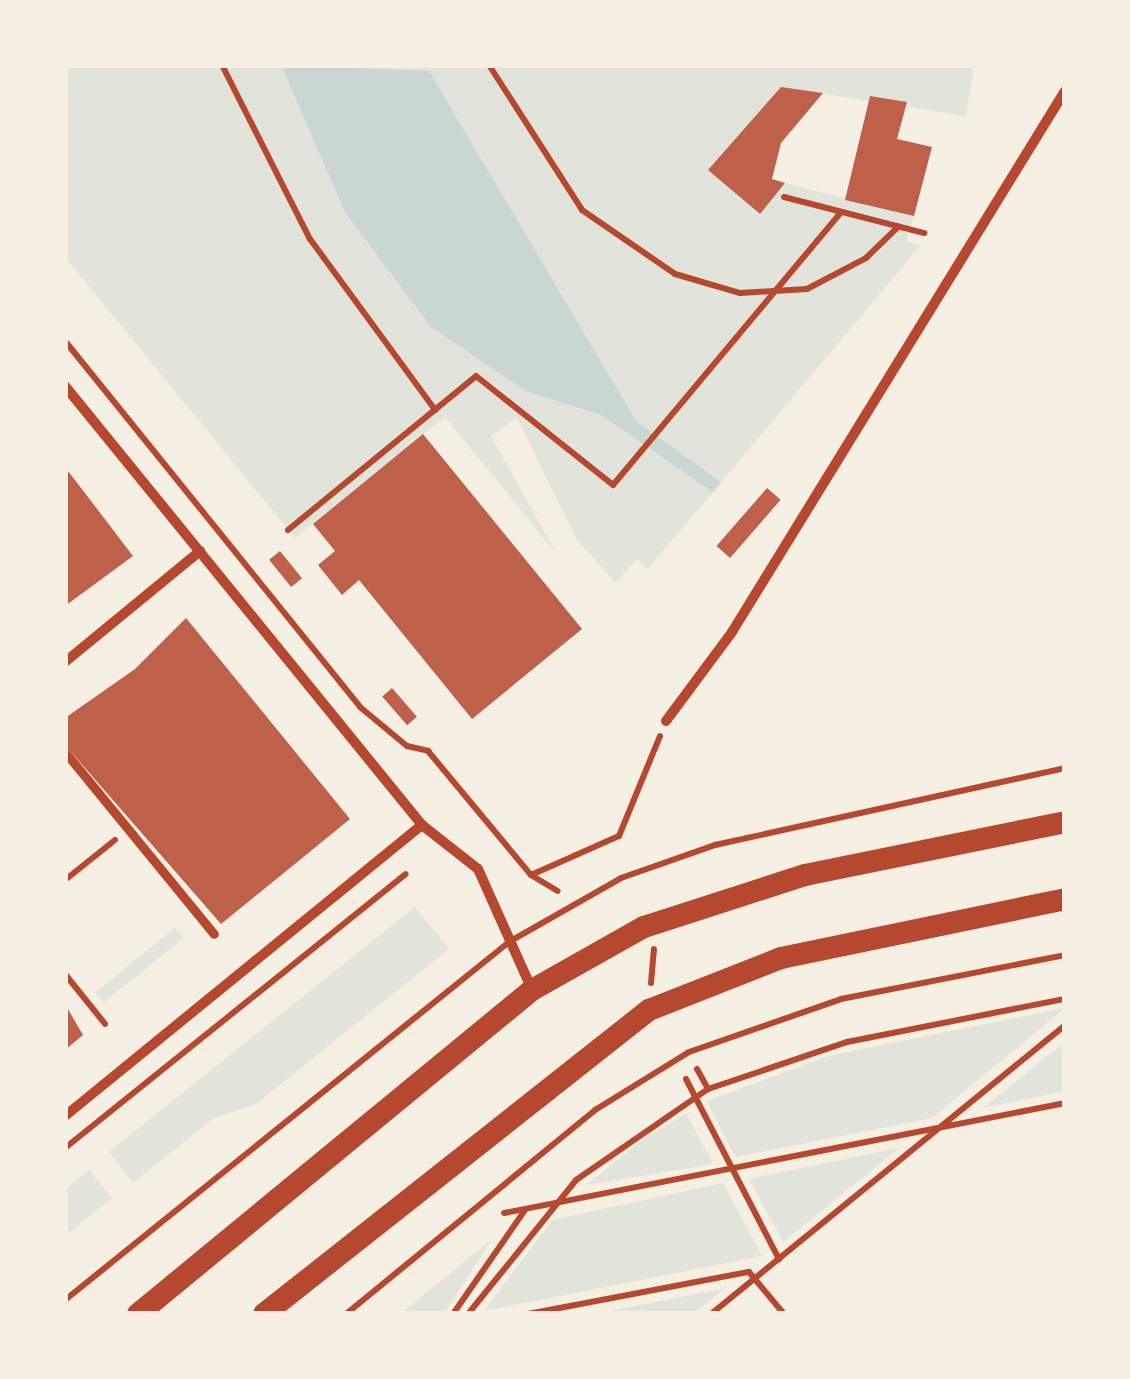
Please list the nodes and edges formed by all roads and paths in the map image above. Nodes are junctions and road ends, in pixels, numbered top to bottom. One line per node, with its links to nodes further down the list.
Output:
1 (222, 65): 11 (path)
2 (489, 65): 8 (path)
3 (1065, 90): 15 (street)
4 (784, 197): 5 (path)
5 (841, 212): 6 (path); 8 (path)
6 (898, 227): 7 (path); 8 (path)
7 (924, 234)
8 (771, 296): 11 (path)
9 (65, 341): 15 (path)
10 (65, 386): 13 (street)
11 (435, 410): 12 (path)
12 (288, 530)
13 (200, 552): 14 (street); 19 (street)
14 (65, 662)
15 (666, 721)
16 (65, 752): 20 (street)
17 (1065, 768): 25 (lane)
18 (1065, 822): 30 (main road)
19 (422, 825): 25 (street); 39 (street)
20 (128, 829): 22 (path); 24 (street)
21 (406, 874): 41 (path)
22 (65, 880)
23 (1065, 899): 50 (main road)
24 (214, 934)
25 (510, 942): 30 (street); 48 (lane)
26 (656, 954): 29 (path)
27 (1065, 955): 51 (lane)
28 (65, 974): 32 (path)
29 (648, 978)
30 (532, 990): 49 (main road)
31 (1065, 999): 36 (path)
32 (105, 1024)
33 (1065, 1025): 40 (path)
34 (694, 1062): 36 (path)
35 (686, 1079): 37 (path)
36 (708, 1089): 37 (path)
37 (691, 1098): 42 (path); 43 (path)
38 (1065, 1103): 40 (path)
39 (65, 1116)
40 (940, 1128): 42 (path); 46 (path)
41 (65, 1148)
42 (730, 1168): 43 (path); 46 (path)
43 (553, 1204): 44 (path); 53 (path)
44 (526, 1209): 45 (path); 52 (path)
45 (504, 1213)
46 (779, 1260): 47 (path)
47 (755, 1278): 54 (path); 55 (path); 56 (path)
48 (65, 1300)
49 (138, 1314)
50 (264, 1314)
51 (346, 1314)
52 (453, 1314)
53 (468, 1314)
54 (528, 1314)
55 (711, 1314)
56 (784, 1314)

